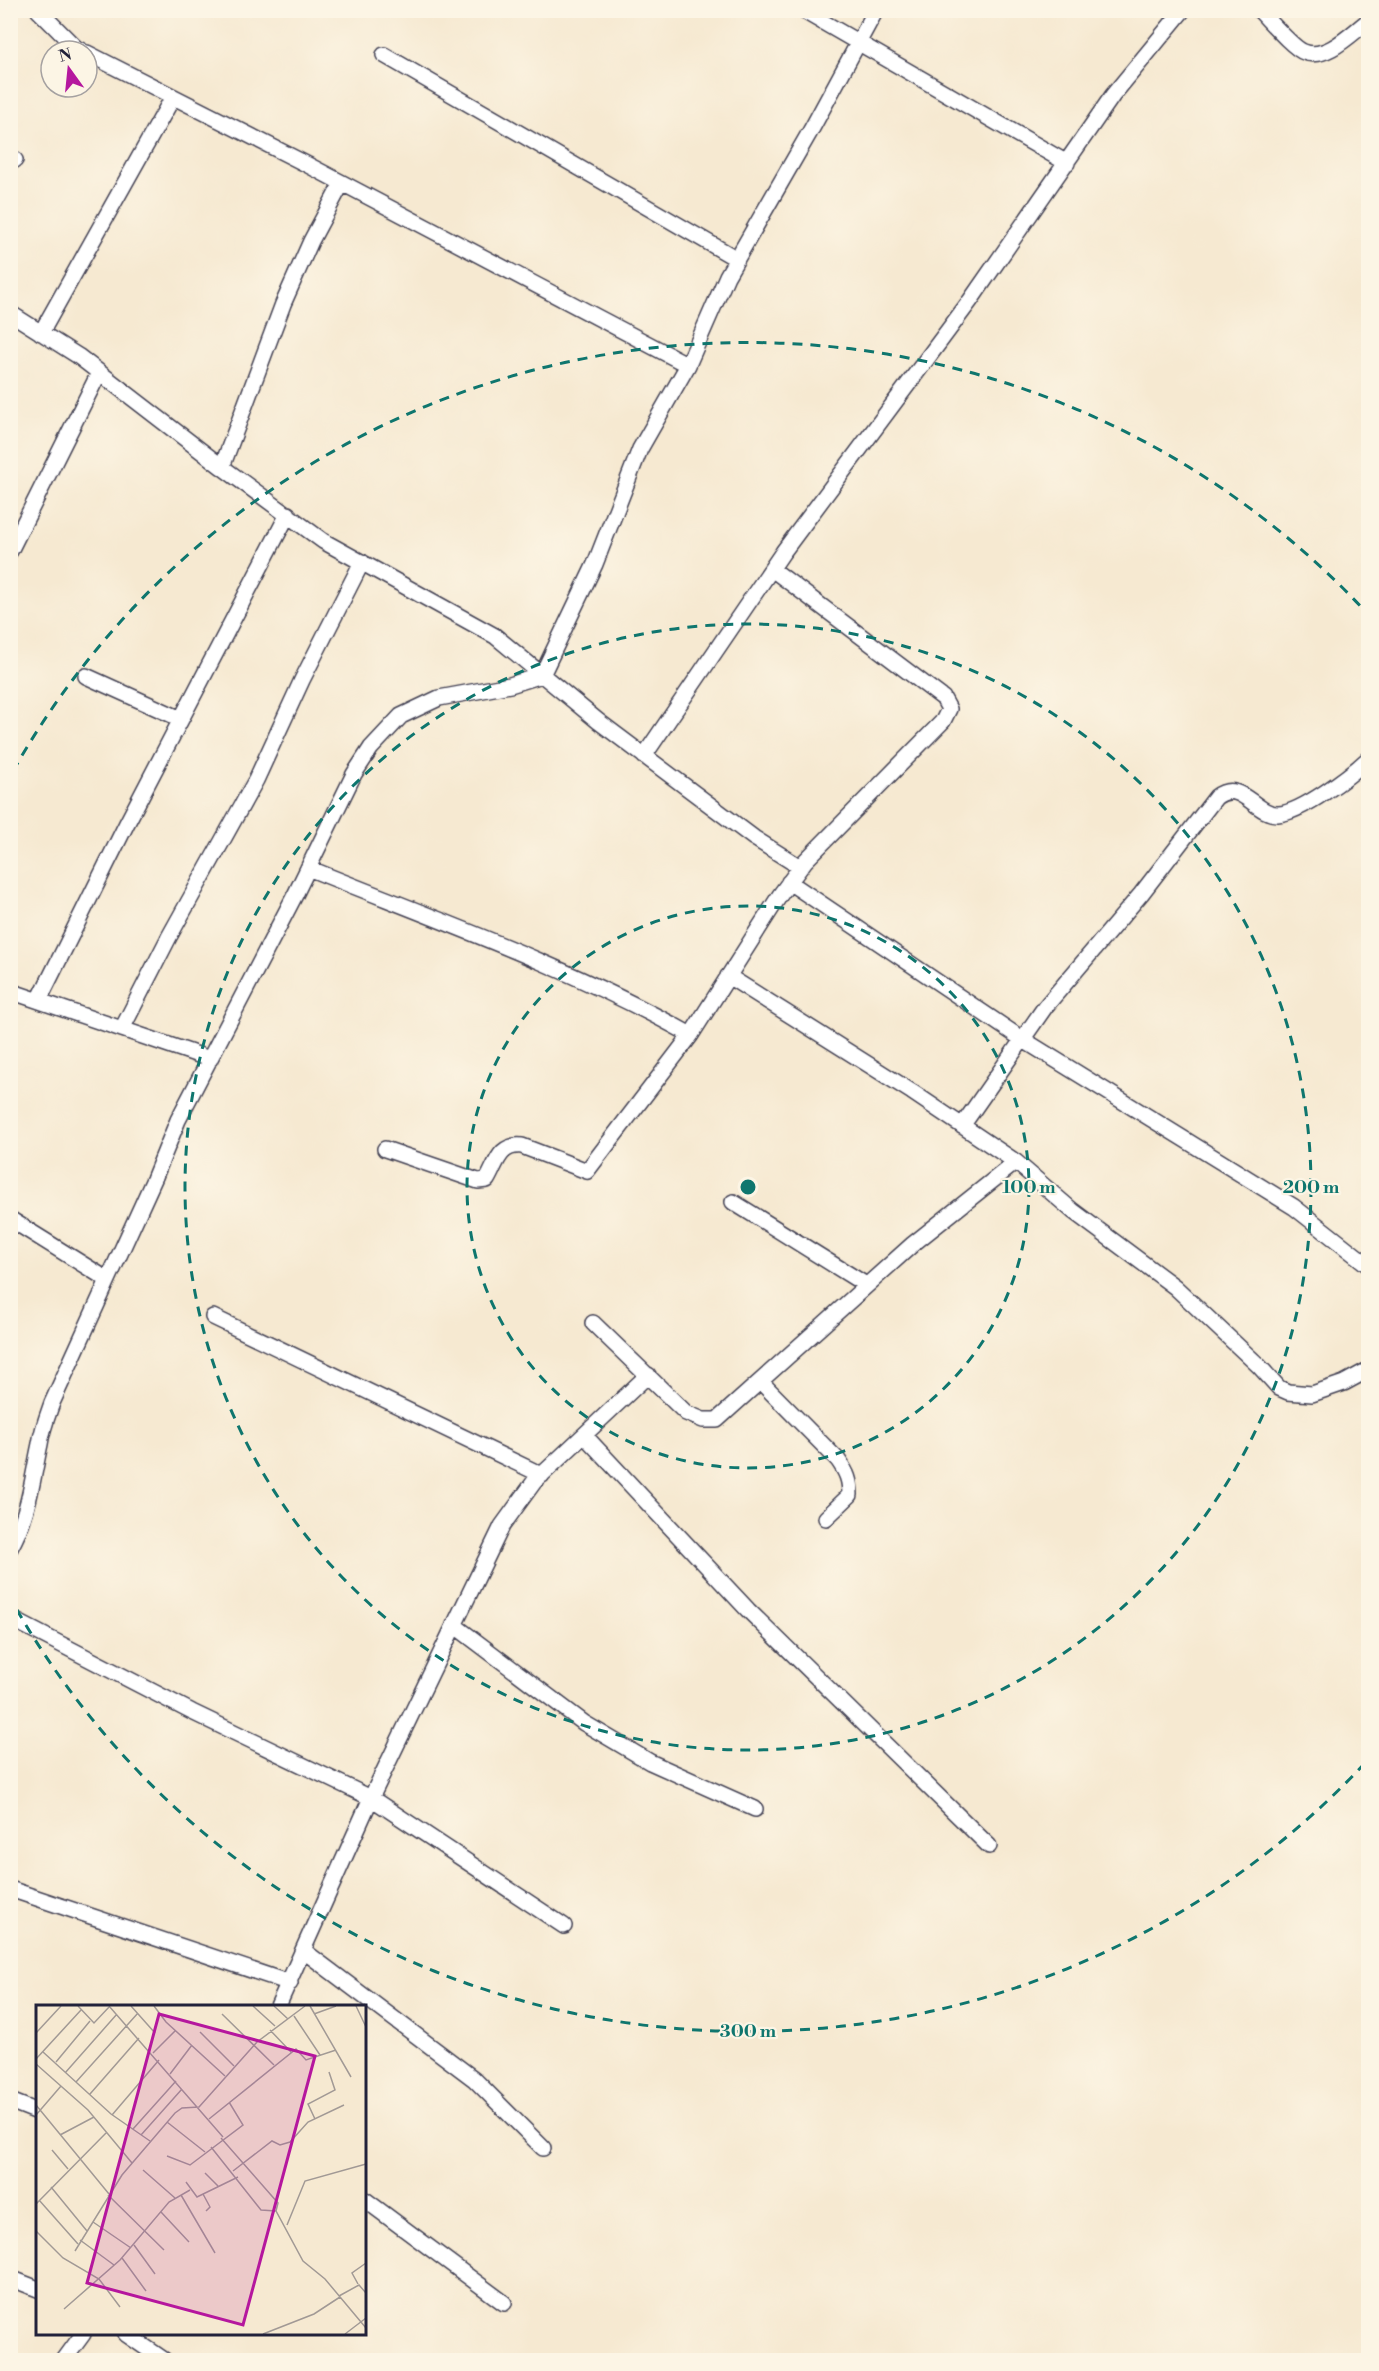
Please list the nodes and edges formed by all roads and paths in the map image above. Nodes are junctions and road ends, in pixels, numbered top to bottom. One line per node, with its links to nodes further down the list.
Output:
1 (38, 10): 7 (street)
2 (802, 10): 8 (street)
3 (876, 10): 8 (street)
4 (1259, 10): 6 (street)
5 (1175, 13): 12 (street)
6 (1368, 21)
7 (67, 39)
8 (859, 43): 12 (street); 14 (street)
9 (384, 56): 14 (street)
10 (99, 59): 11 (street)
11 (173, 97): 13 (street); 16 (street)
12 (1067, 163): 23 (street)
13 (342, 183): 17 (street); 19 (street)
14 (737, 259): 17 (street)
15 (10, 313): 16 (street)
16 (41, 333): 18 (street)
17 (688, 365): 24 (street)
18 (99, 373): 19 (street); 21 (street)
19 (222, 466): 20 (street)
20 (288, 514): 22 (street); 26 (street)
21 (10, 551)
22 (362, 562): 24 (street); 35 (street)
23 (772, 568): 27 (street); 29 (street)
24 (542, 675): 27 (street); 30 (street)
25 (86, 676): 26 (street)
26 (181, 719): 34 (street)
27 (644, 756): 29 (street)
28 (1368, 759): 37 (street)
29 (800, 867): 31 (street)
30 (308, 868): 36 (street); 38 (street)
31 (789, 882): 32 (street); 37 (street)
32 (728, 976): 36 (street); 39 (street)
33 (10, 990): 34 (street)
34 (39, 1000): 35 (street)
35 (122, 1029): 38 (street)
36 (691, 1035): 40 (street)
37 (1023, 1039): 39 (street); 44 (street)
38 (210, 1059): 45 (street)
39 (962, 1126): 41 (street)
40 (385, 1149)
41 (1016, 1162): 46 (street); 49 (street)
42 (733, 1202): 46 (street)
43 (10, 1219): 45 (street)
44 (1368, 1265)
45 (108, 1280): 55 (street)
46 (866, 1285): 51 (street)
47 (213, 1317): 53 (street)
48 (593, 1323): 50 (street)
49 (1368, 1370)
50 (648, 1375): 51 (street); 52 (street)
51 (761, 1382): 54 (street)
52 (584, 1435): 53 (street); 60 (street)
53 (542, 1475): 57 (street)
54 (826, 1518)
55 (10, 1548)
56 (10, 1618): 58 (street)
57 (454, 1625): 58 (street); 59 (street)
58 (371, 1798): 62 (street); 63 (street)
59 (755, 1809)
60 (989, 1846)
61 (10, 1889): 64 (street)
62 (564, 1926)
63 (304, 1951): 64 (street); 68 (street)
64 (290, 1983): 65 (street)
65 (279, 2005)
66 (10, 2101): 67 (street)
67 (36, 2111)
68 (543, 2148)
69 (366, 2200): 72 (street)
70 (10, 2278): 71 (street)
71 (36, 2288)
72 (504, 2303)
73 (81, 2335): 75 (street)
74 (127, 2335): 76 (street)
75 (64, 2361)
76 (164, 2361)

